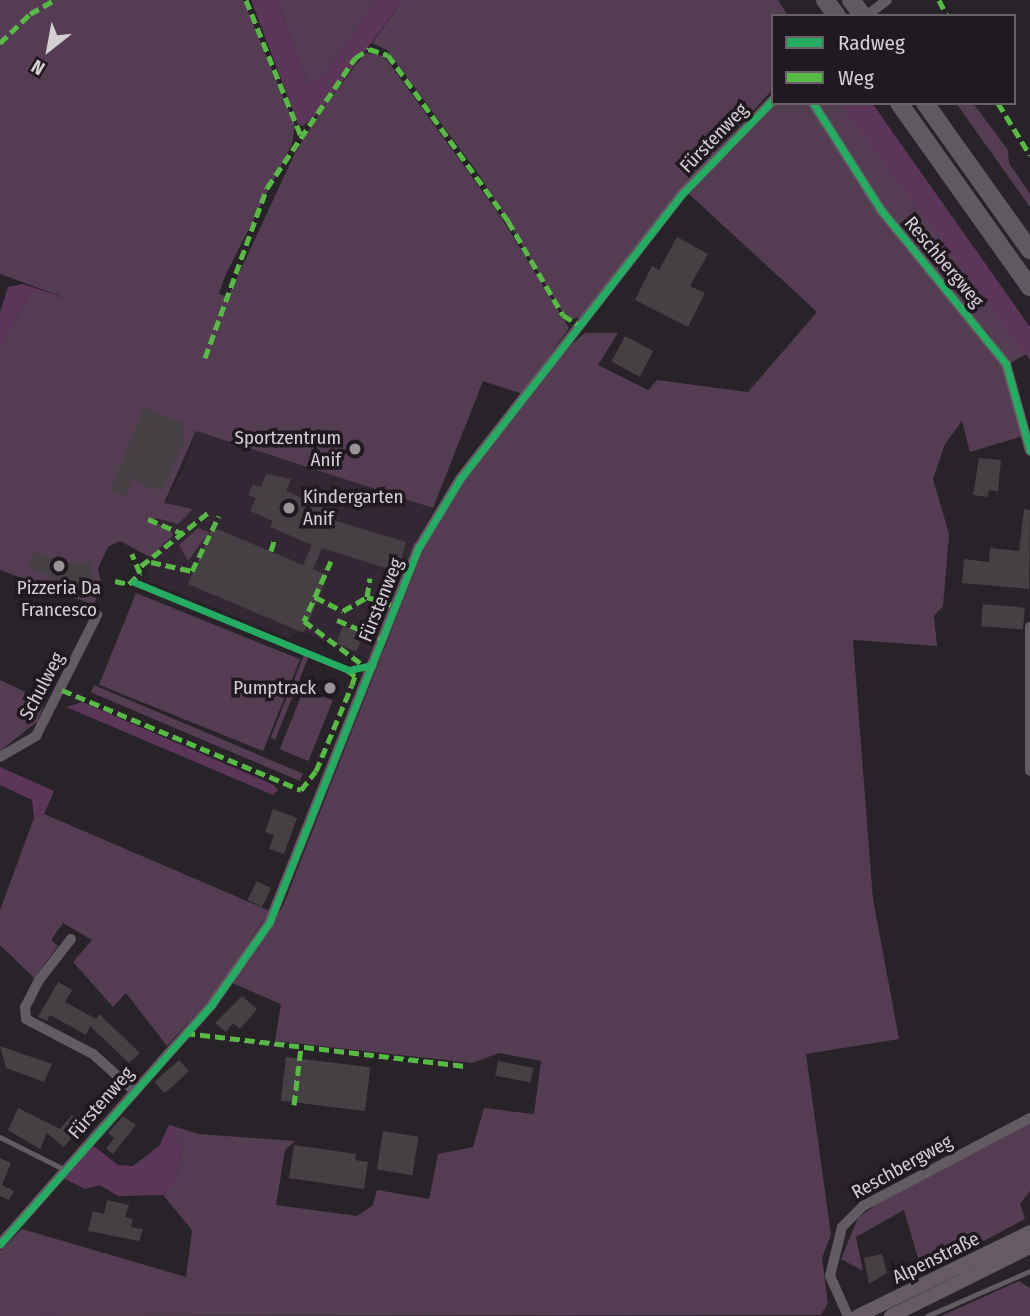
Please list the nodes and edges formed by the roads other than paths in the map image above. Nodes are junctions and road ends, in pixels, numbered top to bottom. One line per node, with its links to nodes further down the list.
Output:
1 (851, 0): 3 (highway)
2 (887, 0): 4 (street)
3 (863, 14)
4 (868, 14)
5 (771, 102): 17 (street, Fürstenweg)
6 (814, 105): 11 (street, Reschbergweg)
7 (900, 105): 10 (highway)
8 (926, 105): 9 (highway)
9 (1030, 250)
10 (1030, 287)
11 (1030, 451)
12 (97, 615): 14 (street, Schulweg)
13 (1030, 628): 15 (street)
14 (0, 757)
15 (1030, 771)
16 (71, 939): 17 (street, Fürstenweg)
17 (132, 1089): 20 (street, Fürstenweg)
18 (1030, 1118): 25 (street, Reschbergweg)
19 (0, 1137): 20 (lane)
20 (65, 1169): 22 (street, Fürstenweg)
21 (1030, 1232): 26 (main road, Alpenstraße)
22 (0, 1244)
23 (1030, 1247): 27 (main road, Alpenstraße)
24 (1030, 1271): 28 (lane)
25 (848, 1316)
26 (858, 1316)
27 (891, 1316)
28 (927, 1316)

